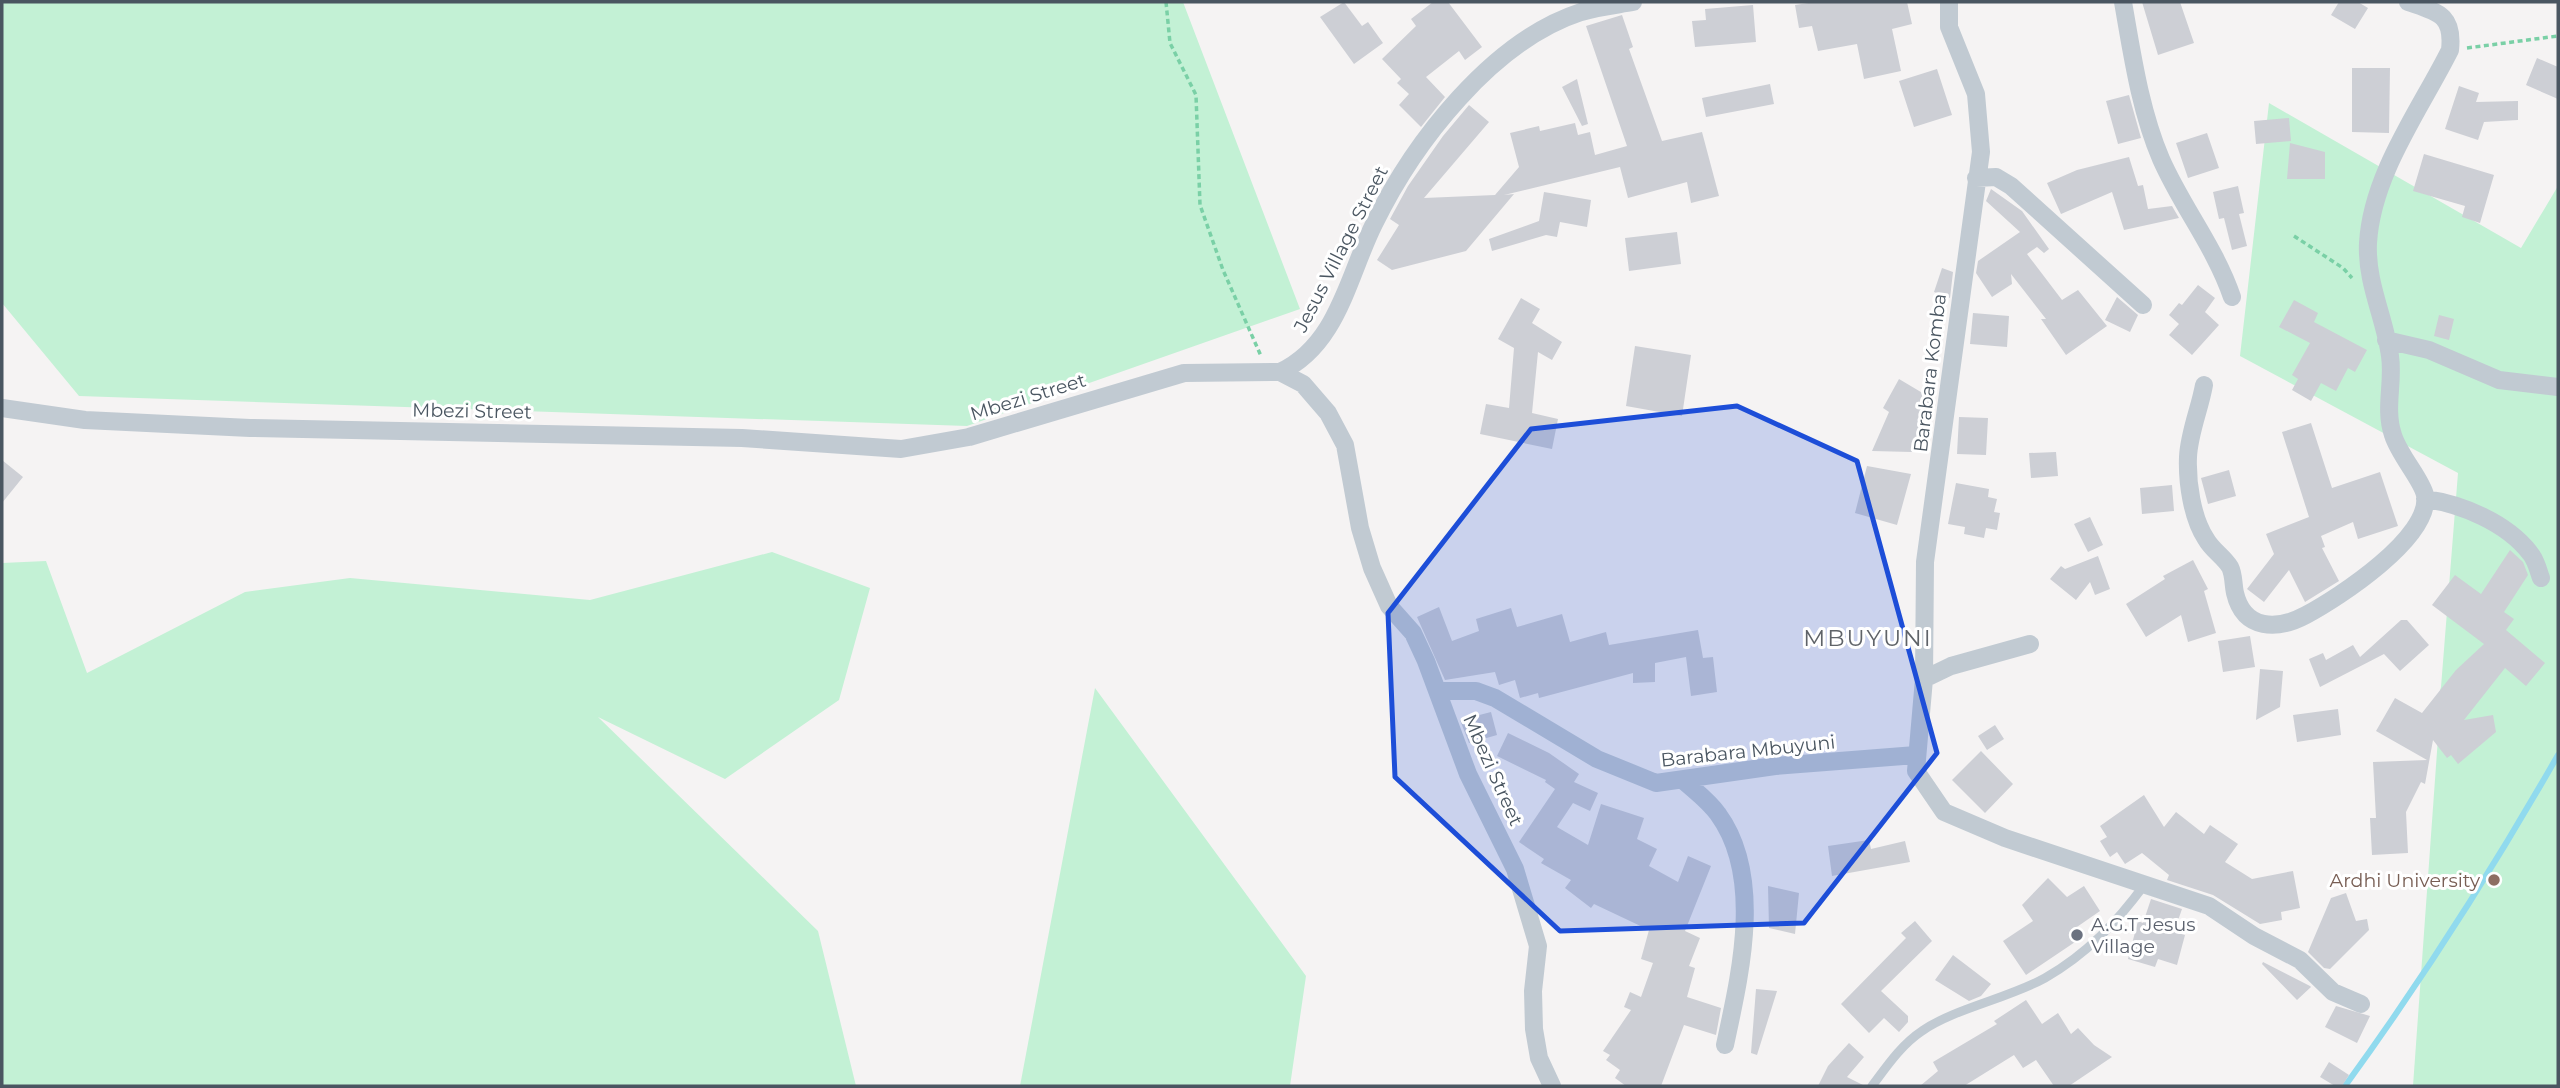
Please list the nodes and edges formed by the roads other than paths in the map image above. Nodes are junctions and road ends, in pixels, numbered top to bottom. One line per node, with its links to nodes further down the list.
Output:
1 (1633, 2): 9 (street, Jesus Village Street)
2 (1949, 2): 5 (street, Barabara Komba)
3 (2123, 2): 6 (street)
4 (2408, 2): 8 (street)
5 (1976, 178): 7 (street); 16 (street, Barabara Komba)
6 (2232, 297)
7 (2143, 305)
8 (2386, 340): 11 (street); 13 (street)
9 (1274, 372): 12 (street, Mbezi Street); 17 (street, Mbezi Street)
10 (2204, 385): 13 (street)
11 (2558, 387)
12 (2, 408)
13 (2425, 499): 14 (street)
14 (2541, 578)
15 (2030, 645): 16 (street)
16 (1924, 679): 18 (street, Barabara Komba)
17 (1439, 691): 19 (street, Barabara Mbuyuni); 23 (street, Mbezi Street)
18 (1916, 755): 19 (street, Barabara Mbuyuni); 20 (street)
19 (1683, 780): 22 (street)
20 (2145, 884): 21 (street); 24 (lane)
21 (2361, 1003)
22 (1725, 1045)
23 (1552, 1086)
24 (1872, 1086)

